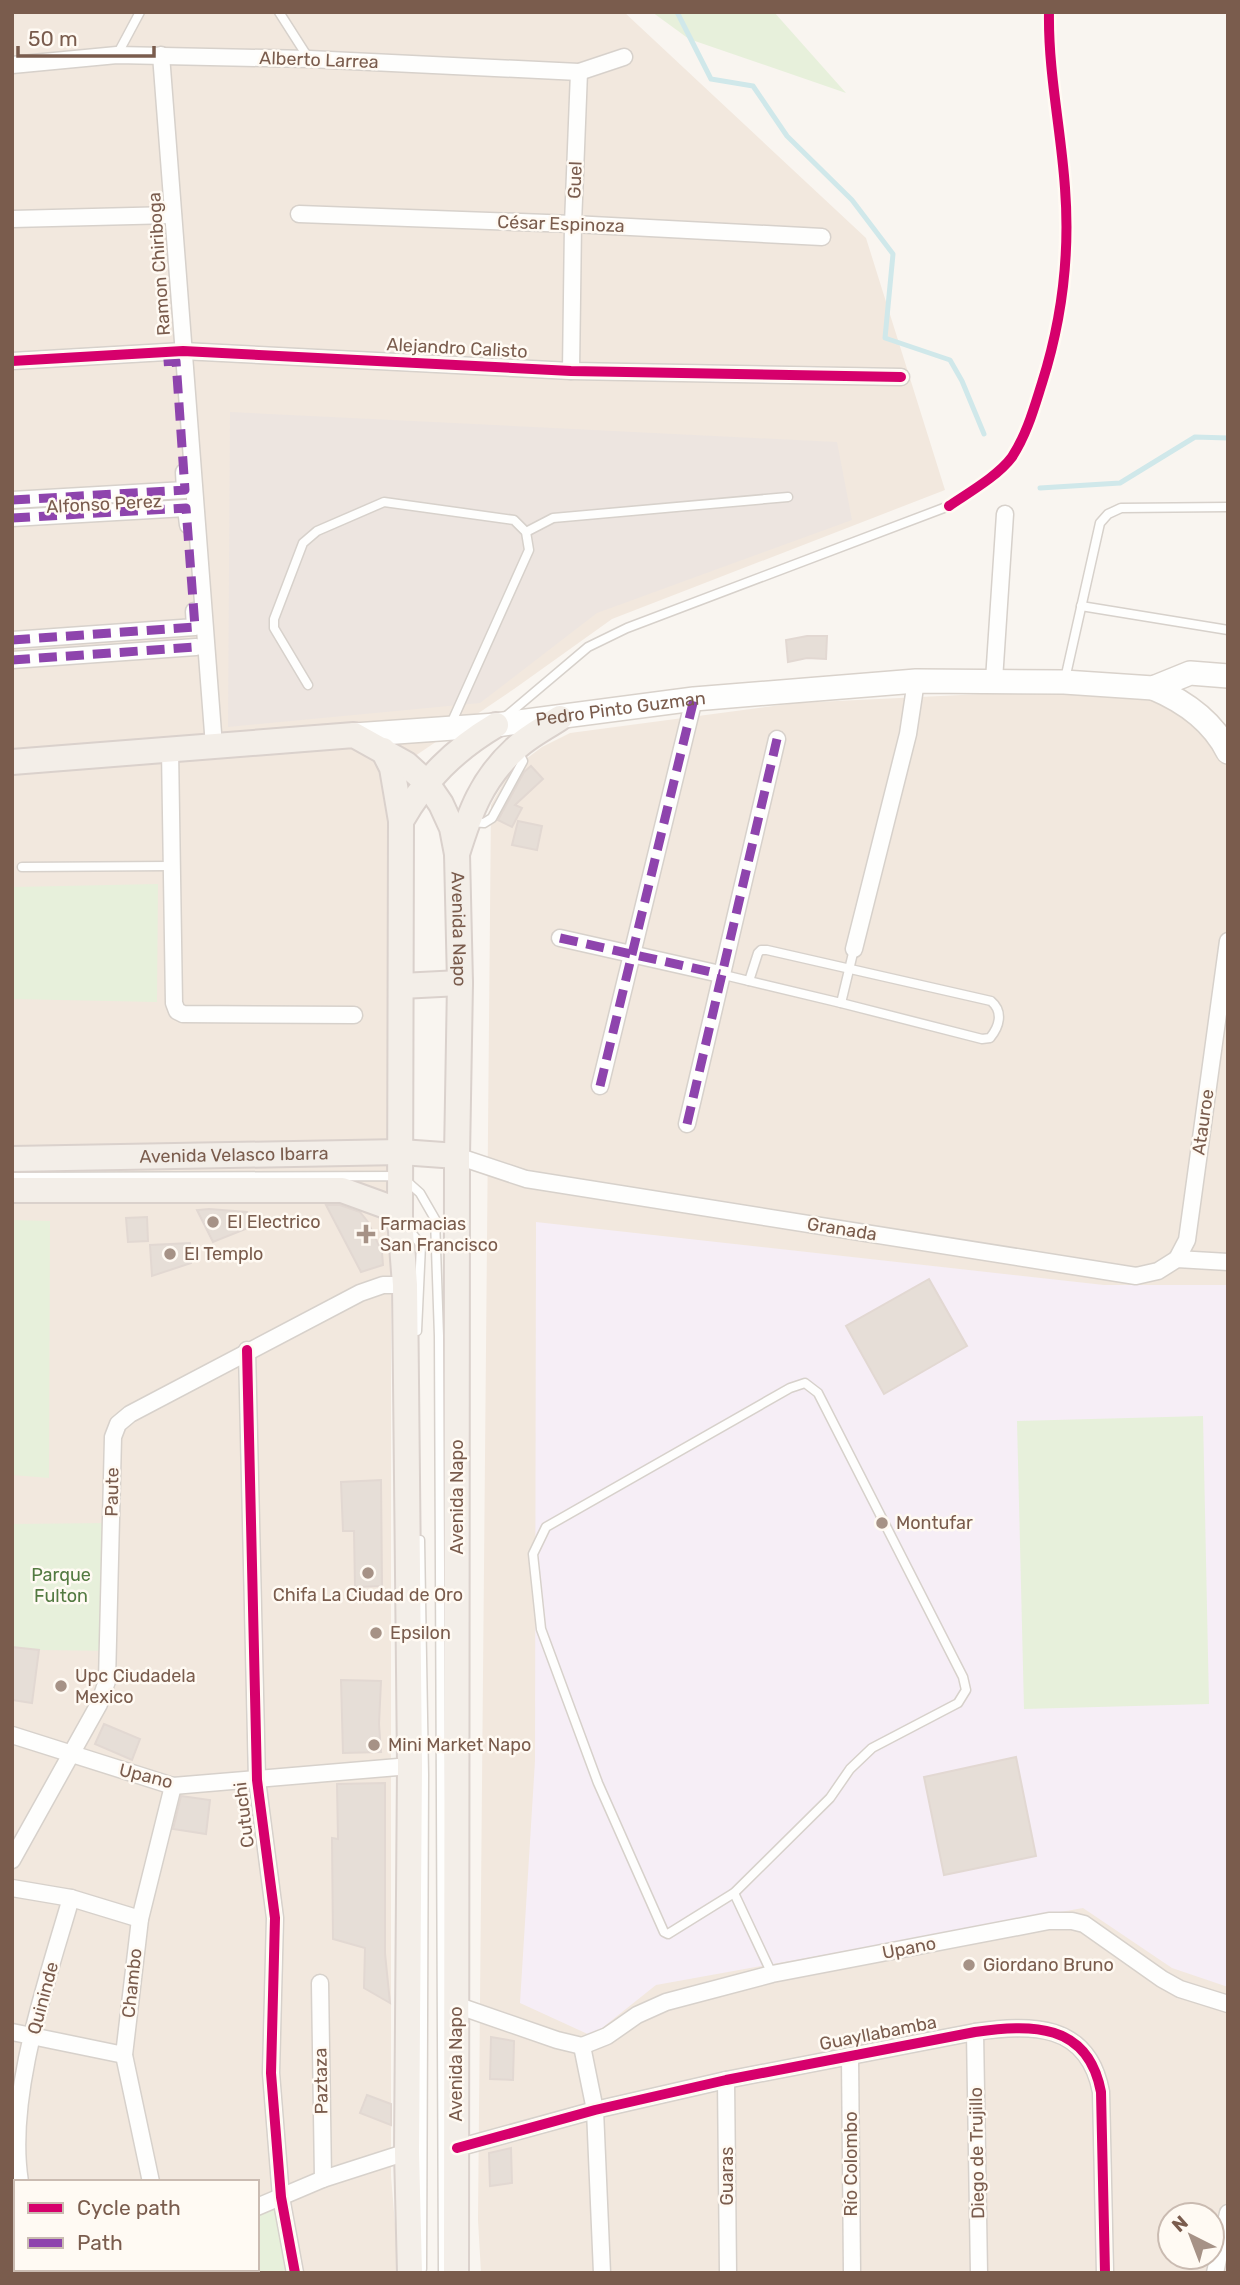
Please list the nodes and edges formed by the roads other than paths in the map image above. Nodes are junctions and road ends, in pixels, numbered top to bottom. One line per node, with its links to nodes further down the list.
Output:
1 (140, 12): 3 (lane)
2 (279, 12): 6 (lane)
3 (117, 55): 4 (street, Alberto Larrea); 7 (street, Alberto Larrea)
4 (161, 55): 6 (street, Alberto Larrea); 10 (street, Ramon Chiriboga)
5 (624, 57): 8 (street, Alberto Larrea)
6 (309, 59): 8 (street, Alberto Larrea)
7 (12, 65)
8 (579, 72): 12 (street, Guel)
9 (299, 214): 12 (street, César Espinoza)
10 (173, 215): 11 (street); 14 (street, Ramon Chiriboga)
11 (12, 219)
12 (573, 224): 13 (street, César Espinoza); 17 (street, Guel)
13 (822, 237)
14 (183, 351): 15 (street, Alejandro Calisto); 17 (street, Alejandro Calisto); 21 (street, Ramon Chiriboga)
15 (12, 361)
16 (12, 371): 20 (street)
17 (571, 371): 18 (street, Alejandro Calisto)
18 (901, 377)
19 (788, 497): 27 (lane)
20 (12, 500)
21 (195, 500): 24 (street, Alfonso Perez); 31 (street, Ramon Chiriboga)
22 (949, 506): 42 (lane)
23 (1228, 507): 28 (lane)
24 (12, 509)
25 (1004, 514): 35 (street)
26 (12, 518): 30 (street)
27 (526, 532): 38 (lane); 43 (lane)
28 (1081, 606): 29 (lane); 37 (lane)
29 (1228, 630)
30 (12, 640)
31 (201, 642): 32 (street); 33 (street); 46 (street, Ramon Chiriboga)
32 (12, 650)
33 (12, 660)
34 (1228, 676): 39 (main road, Pedro Pinto Guzman)
35 (994, 680): 36 (main road, Pedro Pinto Guzman); 37 (main road, Pedro Pinto Guzman)
36 (916, 681): 40 (main road, Pedro Pinto Guzman); 58 (street)
37 (1064, 682): 39 (main road, Pedro Pinto Guzman)
38 (308, 685)
39 (1153, 688): 49 (main road)
40 (694, 699): 41 (main road, Pedro Pinto Guzman); 59 (street)
41 (560, 718): 42 (main road, Pedro Pinto Guzman); 53 (main road)
42 (496, 725): 43 (main road, Pedro Pinto Guzman); 51 (main road)
43 (448, 728): 44 (main road, Pedro Pinto Guzman)
44 (354, 735): 46 (main road, Pedro Pinto Guzman); 48 (main road, Avenida Napo)
45 (777, 739): 61 (street)
46 (214, 746): 47 (main road, Pedro Pinto Guzman)
47 (170, 750): 50 (main road, Pedro Pinto Guzman); 54 (street)
48 (383, 750): 51 (main road, Avenida Napo); 52 (main road)
49 (1228, 752)
50 (12, 762)
51 (426, 782): 52 (main road); 53 (main road, Avenida Napo)
52 (401, 821): 64 (main road)
53 (457, 854): 63 (main road, Avenida Napo)
54 (170, 866): 55 (lane); 66 (street)
55 (22, 867)
56 (561, 938): 59 (street)
57 (1228, 942): 75 (street, Atauroe)
58 (854, 949): 60 (lane)
59 (631, 953): 61 (street); 67 (street)
60 (850, 969): 62 (lane); 65 (lane); 65 (lane)
61 (720, 974): 62 (lane); 68 (street)
62 (749, 981): 65 (lane)
63 (460, 984): 64 (main road); 69 (main road, Avenida Napo)
64 (401, 986): 71 (main road)
65 (841, 1003)
66 (354, 1015)
67 (600, 1086)
68 (687, 1124)
69 (457, 1156): 71 (main road, Avenida Velasco Ibarra); 75 (street, Granada); 94 (main road, Avenida Napo)
70 (12, 1159): 71 (main road, Avenida Velasco Ibarra)
71 (401, 1164): 72 (lane); 74 (main road); 114 (lane)
72 (12, 1177)
73 (12, 1190): 74 (main road, Avenida Velasco Ibarra)
74 (401, 1219): 77 (main road); 78 (lane)
75 (1177, 1259): 76 (street, Granada)
76 (1228, 1262)
77 (405, 1285): 79 (street, Paute); 83 (main road)
78 (417, 1335)
79 (247, 1350): 82 (street, Paute); 84 (street, Cutuchi)
80 (420, 1529): 113 (lane)
81 (12, 1735): 82 (street, Upano)
82 (69, 1755): 85 (street, Upano); 86 (street, Paute)
83 (410, 1766): 84 (street, Upano); 104 (main road)
84 (257, 1780): 85 (street, Upano); 108 (street, Cutuchi)
85 (173, 1786): 90 (street, Chambo)
86 (12, 1860)
87 (12, 1888): 89 (street)
88 (734, 1893): 88 (lane); 91 (lane)
89 (71, 1898): 90 (street); 97 (street, Quininde)
90 (139, 1919): 99 (street, Chambo)
91 (772, 1974): 93 (street, Upano); 98 (street, Upano)
92 (320, 1983): 105 (street, Paztaza)
93 (1228, 2004)
94 (456, 2005): 98 (street); 103 (main road, Avenida Napo)
95 (12, 2032): 97 (street)
96 (975, 2032): 100 (street, Guayllabamba); 119 (street, Diego de Trujillo); 120 (street, Guayllabamba)
97 (33, 2035): 99 (street); 106 (street, Quininde)
98 (582, 2046): 102 (street)
99 (124, 2055): 107 (street, Chambo)
100 (850, 2056): 101 (street, Guayllabamba); 118 (street, Río Colombo)
101 (726, 2080): 102 (street, Guayllabamba); 117 (street, Guaras)
102 (594, 2110): 103 (street, Guayllabamba); 116 (street)
103 (457, 2148): 115 (main road, Avenida Napo)
104 (407, 2152): 105 (street); 112 (main road)
105 (323, 2179): 108 (street)
106 (20, 2180)
107 (151, 2180)
108 (281, 2197): 109 (street); 111 (street, Cutuchi)
109 (259, 2206)
110 (1228, 2213): 121 (street)
111 (295, 2273)
112 (410, 2273)
113 (422, 2273)
114 (443, 2273)
115 (457, 2273)
116 (602, 2273)
117 (728, 2273)
118 (852, 2273)
119 (979, 2273)
120 (1105, 2273)
121 (1215, 2273)

